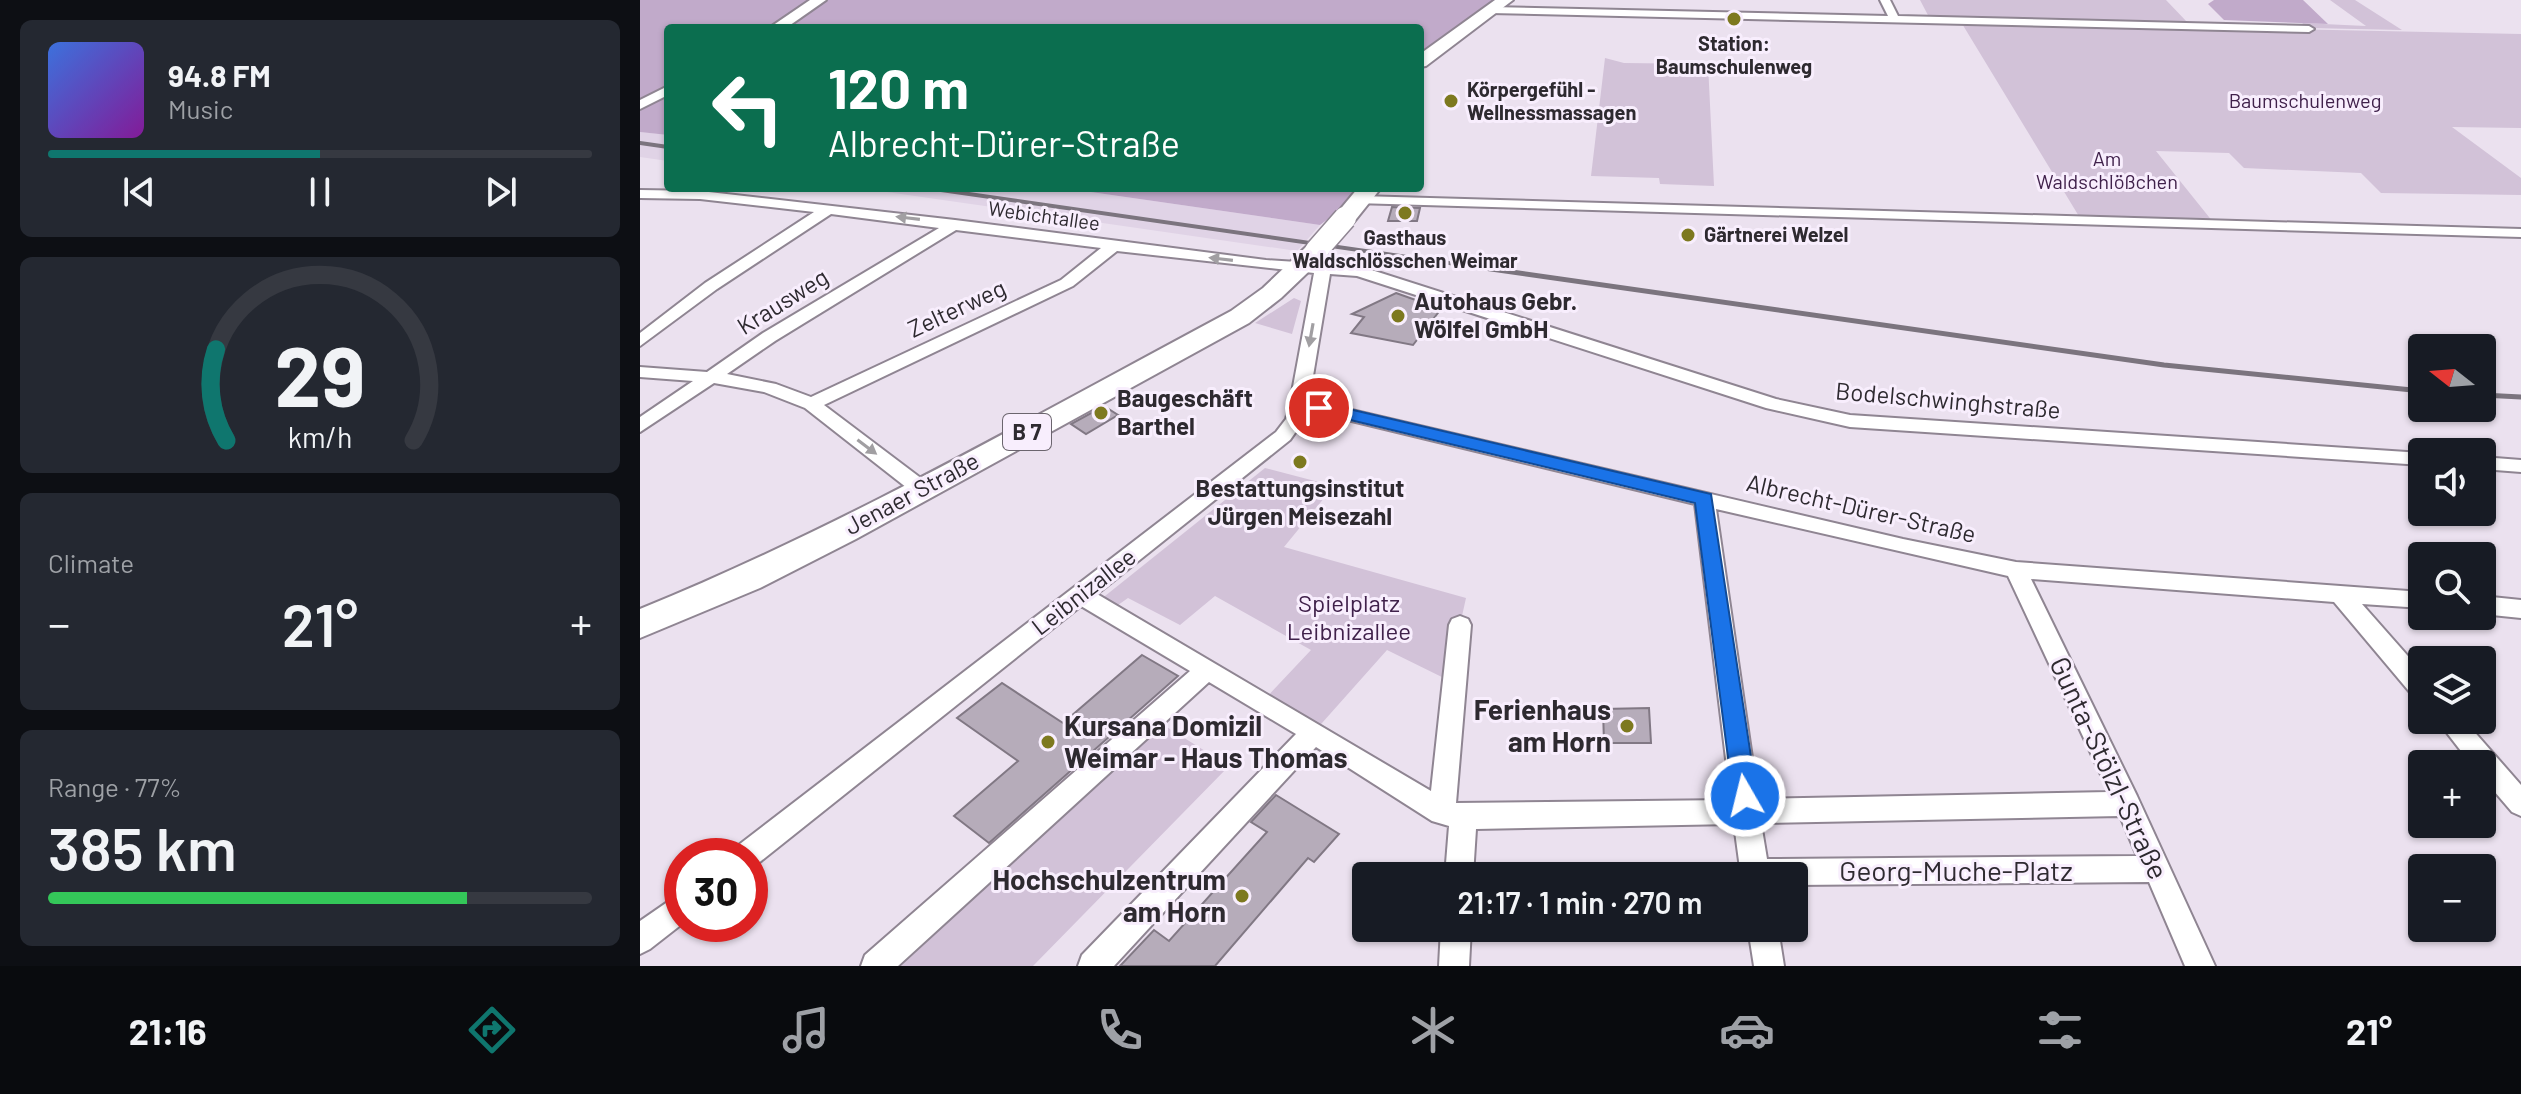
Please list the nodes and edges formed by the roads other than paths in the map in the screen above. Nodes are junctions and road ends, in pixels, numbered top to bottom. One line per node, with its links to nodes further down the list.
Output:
1 (819, 0): 5 (street)
2 (1885, 0): 4 (street)
3 (1497, 5): 4 (street); 7 (main road)
4 (1895, 20): 6 (street)
5 (782, 24)
6 (2309, 29)
7 (1424, 59)
8 (664, 92): 9 (street)
9 (640, 105)
10 (640, 194): 12 (street, Webichtallee)
11 (1358, 202): 14 (street); 16 (main road, Jenaer Straße / B 7, bridge)
12 (828, 209): 13 (street, Webichtallee, one-way to 12); 17 (street)
13 (955, 224): 15 (street, Webichtallee); 20 (street, Krausweg)
14 (2521, 233)
15 (1115, 245): 16 (street, Webichtallee, one-way to 15); 22 (street, Zelterweg)
16 (1312, 262): 21 (street, Leibnizallee, one-way to 21); 24 (street, Bodelschwinghstraße); 27 (main road, Jenaer Straße / B 7)
17 (648, 328): 18 (street)
18 (640, 341)
19 (640, 372): 20 (street)
20 (714, 376): 22 (street); 23 (street, Krausweg)
21 (1299, 403): 28 (street, Albrecht-Dürer-Straße); 31 (street, Leibnizallee)
22 (811, 404): 27 (street, one-way to 27)
23 (640, 426)
24 (2408, 458)
25 (2496, 464): 26 (street)
26 (2521, 466)
27 (923, 490): 35 (main road, Jenaer Straße / B 7)
28 (1704, 498): 29 (street, Albrecht-Dürer-Straße); 43 (street)
29 (2016, 570): 30 (street, Albrecht-Dürer-Straße); 41 (street, Gunta-Stölzl-Straße)
30 (2340, 594): 32 (street, Albrecht-Dürer-Straße); 38 (street)
31 (1080, 595): 37 (street); 45 (street, Leibnizallee)
32 (2408, 599)
33 (2496, 606): 34 (street)
34 (2521, 609)
35 (640, 624)
36 (1460, 625): 44 (street)
37 (1207, 670): 39 (street); 54 (street)
38 (2408, 673)
39 (1314, 732): 44 (street); 55 (street)
40 (2461, 734): 42 (street)
41 (2128, 804): 43 (street); 48 (street, Gunta-Stölzl-Straße)
42 (2521, 804)
43 (1747, 812): 44 (street); 47 (street)
44 (1453, 814): 46 (street)
45 (768, 839)
46 (1458, 862)
47 (1753, 862)
48 (2157, 869): 49 (street, Georg-Muche-Platz); 58 (street, Gunta-Stölzl-Straße)
49 (1808, 873)
50 (664, 917): 51 (street)
51 (644, 929)
52 (1455, 942): 56 (street)
53 (1765, 942): 57 (street)
54 (876, 966)
55 (1093, 966)
56 (1454, 966)
57 (1769, 966)
58 (2200, 966)

